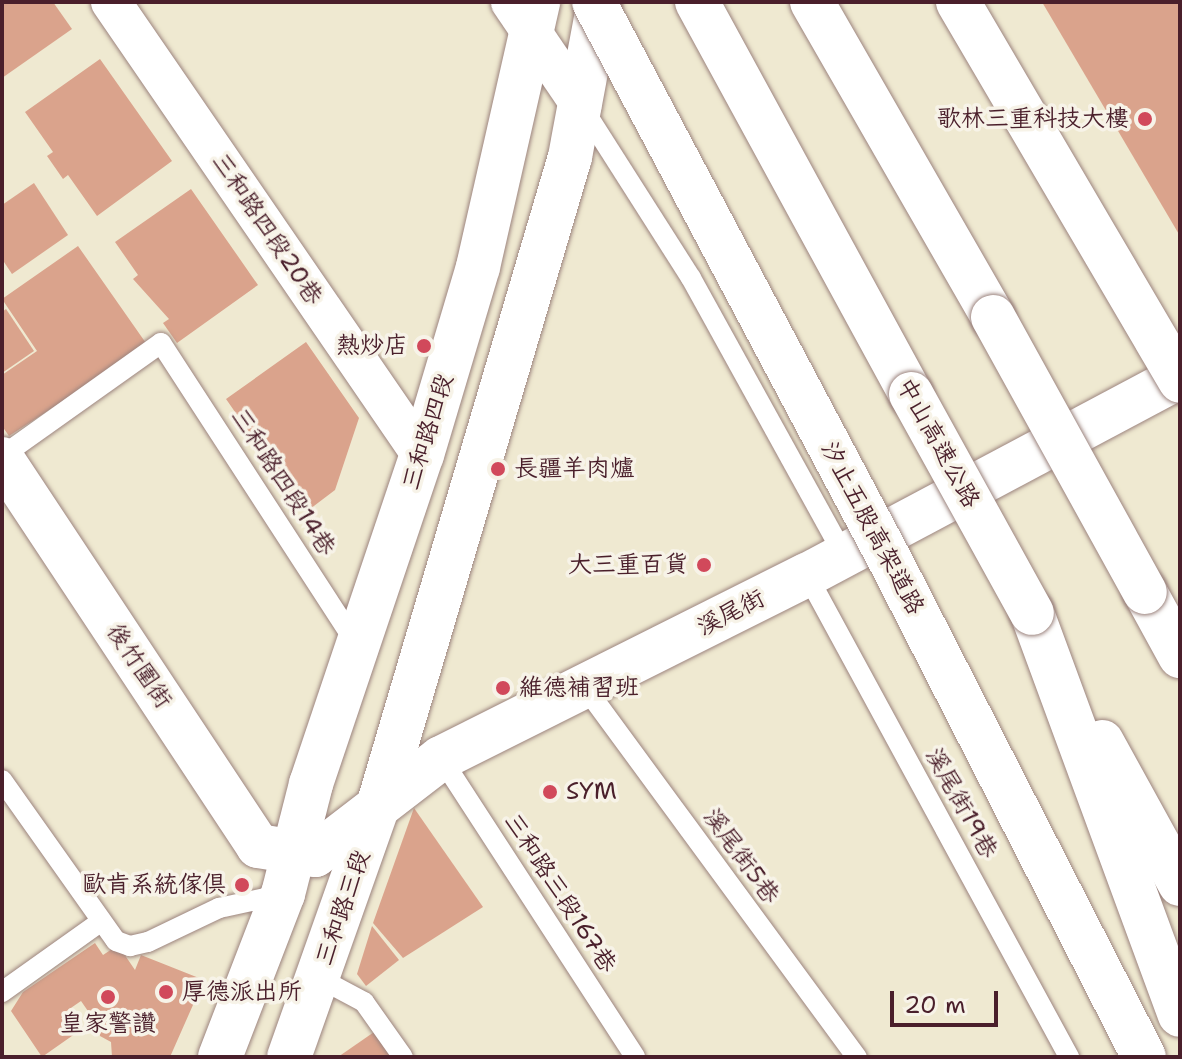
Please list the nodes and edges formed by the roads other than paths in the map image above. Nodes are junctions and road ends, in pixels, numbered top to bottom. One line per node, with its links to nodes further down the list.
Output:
1 (111, 2): 9 (street, 三和路四段20巷)
2 (597, 2): 7 (main road); 31 (main road, 汐止五股高架道路, bridge)
3 (812, 2): 14 (main road, bridge)
4 (958, 2): 8 (main road, bridge)
5 (527, 13): 7 (street); 9 (main road, 三和路四段)
6 (703, 13): 12 (main road, 中山高速公路, bridge)
7 (581, 105): 11 (lane, 溪尾街19巷); 18 (main road)
8 (1180, 379): 11 (main road, 溪尾街)
9 (422, 455): 13 (main road, 三和路四段)
10 (2, 458): 13 (lane, 三和路四段14巷); 19 (main road, 後竹圍街)
11 (826, 565): 15 (main road, 溪尾街); 30 (lane, 溪尾街19巷)
12 (1032, 613): 20 (main road, 中山高速公路); 24 (main road)
13 (361, 650): 19 (main road, 三和路四段)
14 (1180, 656)
15 (584, 686): 16 (main road, 溪尾街); 29 (lane, 溪尾街5巷)
16 (441, 758): 18 (main road, 溪尾街); 28 (lane, 三和路三段167巷)
17 (2, 780): 21 (lane)
18 (379, 803): 19 (main road, 溪尾街); 22 (main road, 三和路三段)
19 (287, 875): 21 (lane); 25 (main road)
20 (1180, 884)
21 (100, 922): 23 (lane)
22 (319, 978): 26 (main road, 三和路三段); 27 (lane)
23 (2, 992)
24 (1180, 1015)
25 (220, 1057)
26 (289, 1057)
27 (403, 1057)
28 (635, 1057)
29 (857, 1057)
30 (1069, 1057)
31 (1144, 1057)

